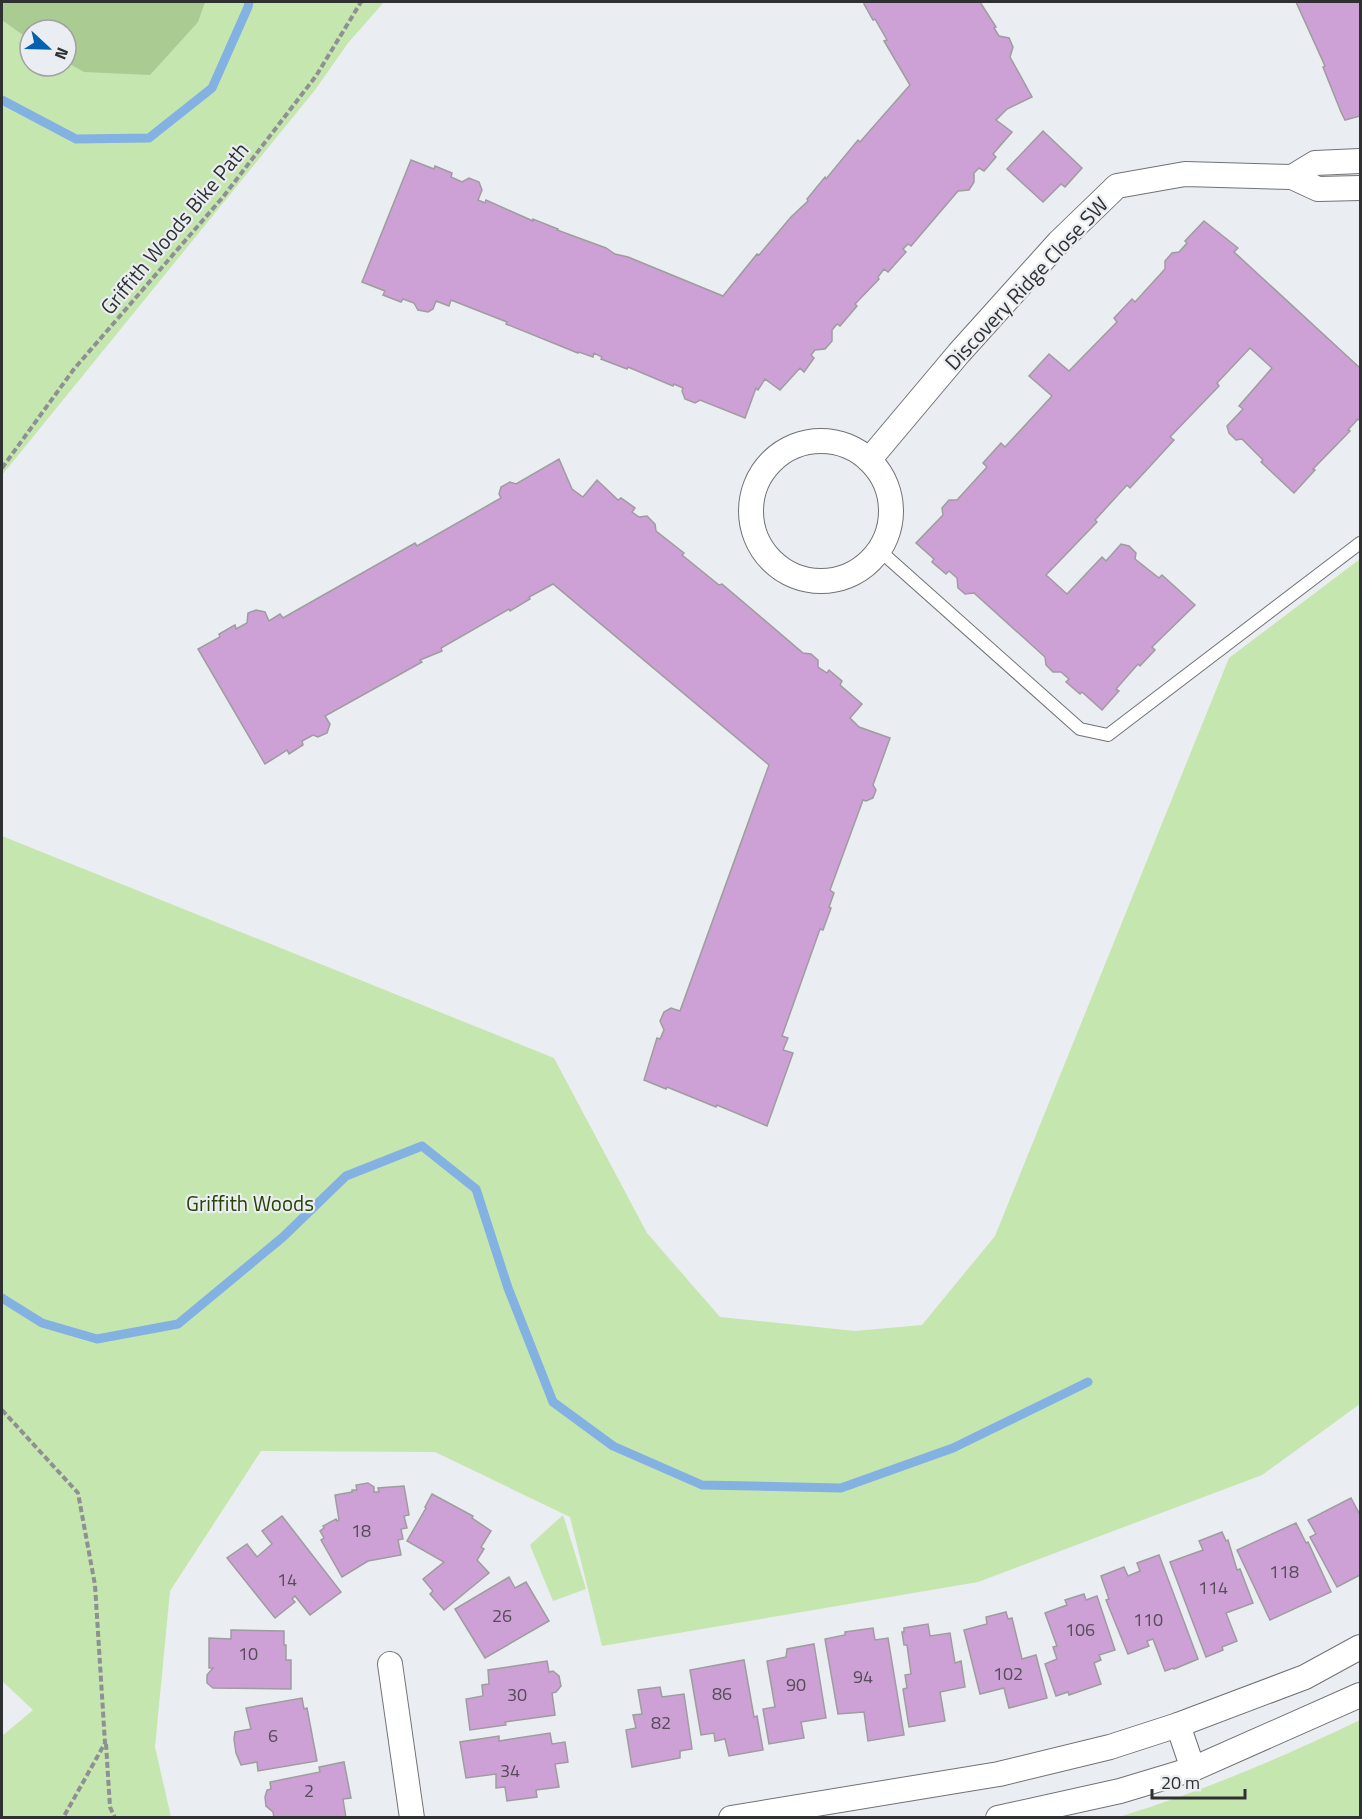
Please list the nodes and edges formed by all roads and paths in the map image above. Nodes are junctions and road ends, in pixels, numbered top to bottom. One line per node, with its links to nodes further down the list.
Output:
1 (361, 2): 6 (path, Griffith Woods Bike Path)
2 (1360, 161): 3 (street)
3 (1292, 177): 4 (street, Discovery Ridge Close SW); 5 (street, Discovery Ridge Close SW)
4 (1360, 188)
5 (869, 460): 8 (street); 8 (street)
6 (2, 468)
7 (1360, 543): 8 (lane)
8 (879, 550)
9 (2, 1410): 14 (path)
10 (1360, 1647): 13 (street)
11 (390, 1664): 19 (street)
12 (1360, 1695): 15 (street)
13 (1178, 1725): 15 (street); 16 (street)
14 (105, 1743): 17 (path); 18 (path)
15 (1193, 1769): 21 (street)
16 (829, 1810): 20 (street)
17 (63, 1818)
18 (115, 1818)
19 (412, 1818)
20 (731, 1818)
21 (998, 1818)

